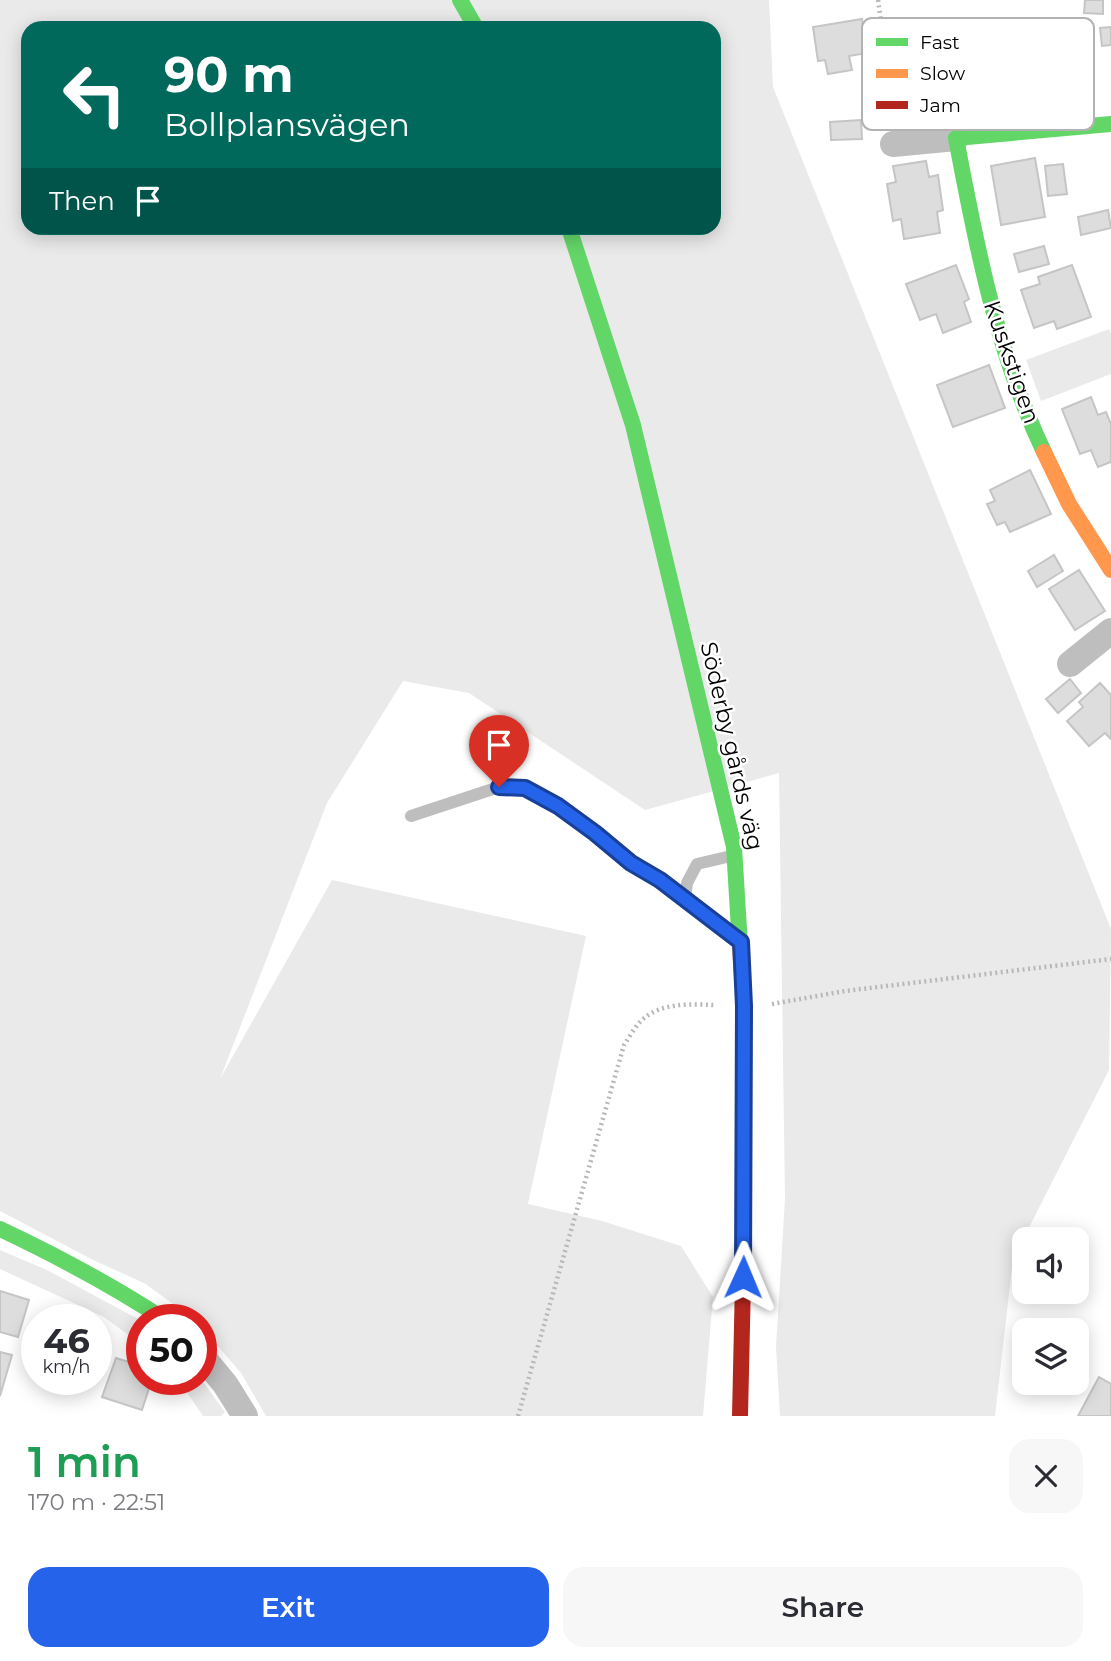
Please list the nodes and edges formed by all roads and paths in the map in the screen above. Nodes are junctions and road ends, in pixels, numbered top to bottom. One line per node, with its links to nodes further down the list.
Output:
1 (460, 0): 4 (main road)
2 (878, 0): 3 (path)
3 (881, 18)
4 (472, 21)
5 (897, 130): 8 (path)
6 (1045, 130): 7 (main road)
7 (956, 138): 8 (street); 10 (main road, Kuskstigen)
8 (899, 143)
9 (571, 235): 14 (main road, Söderby gårds väg)
10 (1111, 570)
11 (1111, 631): 12 (street)
12 (1070, 664)
13 (411, 816): 15 (lane)
14 (735, 855): 15 (lane); 16 (main road, Söderby gårds väg)
15 (685, 899): 16 (lane)
16 (741, 942): 18 (main road, Söderby gårds väg)
17 (1111, 959): 18 (path)
18 (744, 1006): 23 (path); 24 (main road, Söderby gårds väg)
19 (0, 1229): 20 (main road)
20 (138, 1304)
21 (217, 1374): 22 (street)
22 (245, 1416)
23 (518, 1416)
24 (740, 1416)

